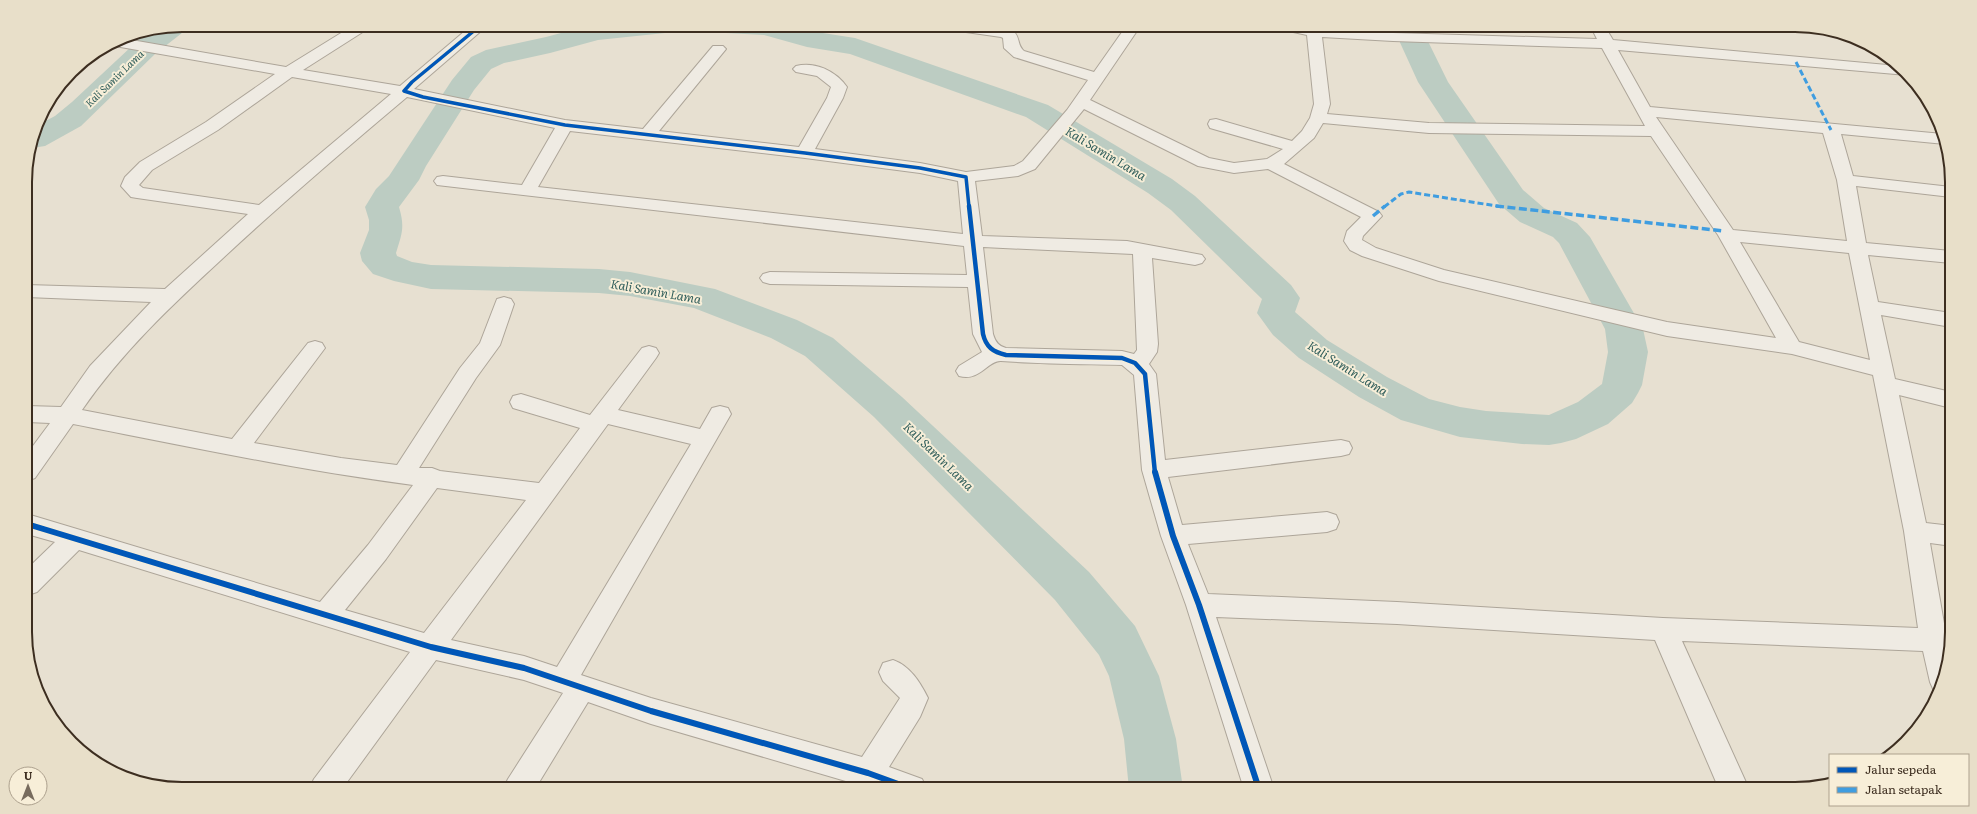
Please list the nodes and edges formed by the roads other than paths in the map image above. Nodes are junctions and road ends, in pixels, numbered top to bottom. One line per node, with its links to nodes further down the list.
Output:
1 (353, 32): 12 (street)
2 (473, 32): 14 (street)
3 (997, 32): 13 (street)
4 (1129, 32): 13 (street)
5 (1314, 32): 8 (street); 17 (street)
6 (1600, 32): 8 (street)
7 (124, 44): 12 (street)
8 (1606, 44): 11 (street); 16 (street)
9 (718, 49): 22 (street)
10 (801, 69): 25 (street)
11 (1895, 70)
12 (289, 72): 14 (street); 32 (street)
13 (1097, 78): 15 (street)
14 (404, 91): 19 (street); 32 (street)
15 (1081, 102): 26 (street); 27 (street)
16 (1646, 111): 20 (street); 21 (street)
17 (1318, 118): 21 (street); 24 (street)
18 (1216, 124): 24 (street)
19 (565, 125): 22 (street); 30 (street)
20 (1831, 130): 23 (street); 28 (street)
21 (1656, 132): 33 (street)
22 (648, 134): 25 (street)
23 (1938, 138)
24 (1295, 147): 26 (street)
25 (805, 153): 27 (street)
26 (1271, 164): 46 (street)
27 (966, 177): 34 (street)
28 (1846, 180): 31 (street); 35 (street)
29 (443, 181): 30 (street)
30 (527, 191): 34 (street)
31 (1945, 191)
32 (263, 211): 42 (street)
33 (1727, 235): 35 (street); 46 (street)
34 (972, 241): 36 (street); 40 (street)
35 (1857, 247): 37 (street); 44 (street)
36 (1142, 251): 38 (street); 50 (street)
37 (1945, 256)
38 (1195, 259)
39 (770, 278): 40 (street)
40 (978, 281): 49 (street)
41 (32, 291): 42 (street)
42 (170, 296): 57 (street)
43 (504, 304): 64 (street)
44 (1870, 307): 45 (street); 52 (street)
45 (1945, 319)
46 (1792, 347): 52 (street)
47 (315, 348): 60 (street)
48 (649, 353): 58 (street)
49 (996, 353): 50 (street); 51 (street)
50 (1137, 364): 63 (street)
51 (967, 371)
52 (1883, 377): 53 (street); 69 (street)
53 (1945, 398)
54 (521, 402): 58 (street)
55 (32, 414): 57 (street)
56 (720, 414): 59 (street)
57 (68, 415): 60 (street); 62 (street)
58 (600, 420): 59 (street); 66 (street)
59 (705, 439): 81 (street)
60 (237, 448): 64 (street)
61 (1341, 448): 63 (street)
62 (32, 465)
63 (1154, 470): 71 (street)
64 (404, 474): 65 (street)
65 (432, 478): 66 (street); 75 (street)
66 (545, 493): 78 (street)
67 (1327, 522): 71 (street)
68 (32, 526): 72 (street)
69 (1916, 532): 70 (street); 77 (street)
70 (1945, 535)
71 (1173, 536): 74 (street)
72 (74, 539): 73 (street); 75 (street)
73 (32, 581)
74 (1199, 605): 76 (street); 86 (street)
75 (325, 615): 78 (street)
76 (1663, 629): 77 (street); 87 (street)
77 (1942, 640): 79 (street)
78 (431, 647): 81 (street); 83 (street)
79 (1943, 657)
80 (893, 672): 82 (street)
81 (573, 684): 82 (street); 84 (street)
82 (868, 773): 85 (street)
83 (329, 782)
84 (522, 782)
85 (893, 782)
86 (1257, 782)
87 (1731, 782)

